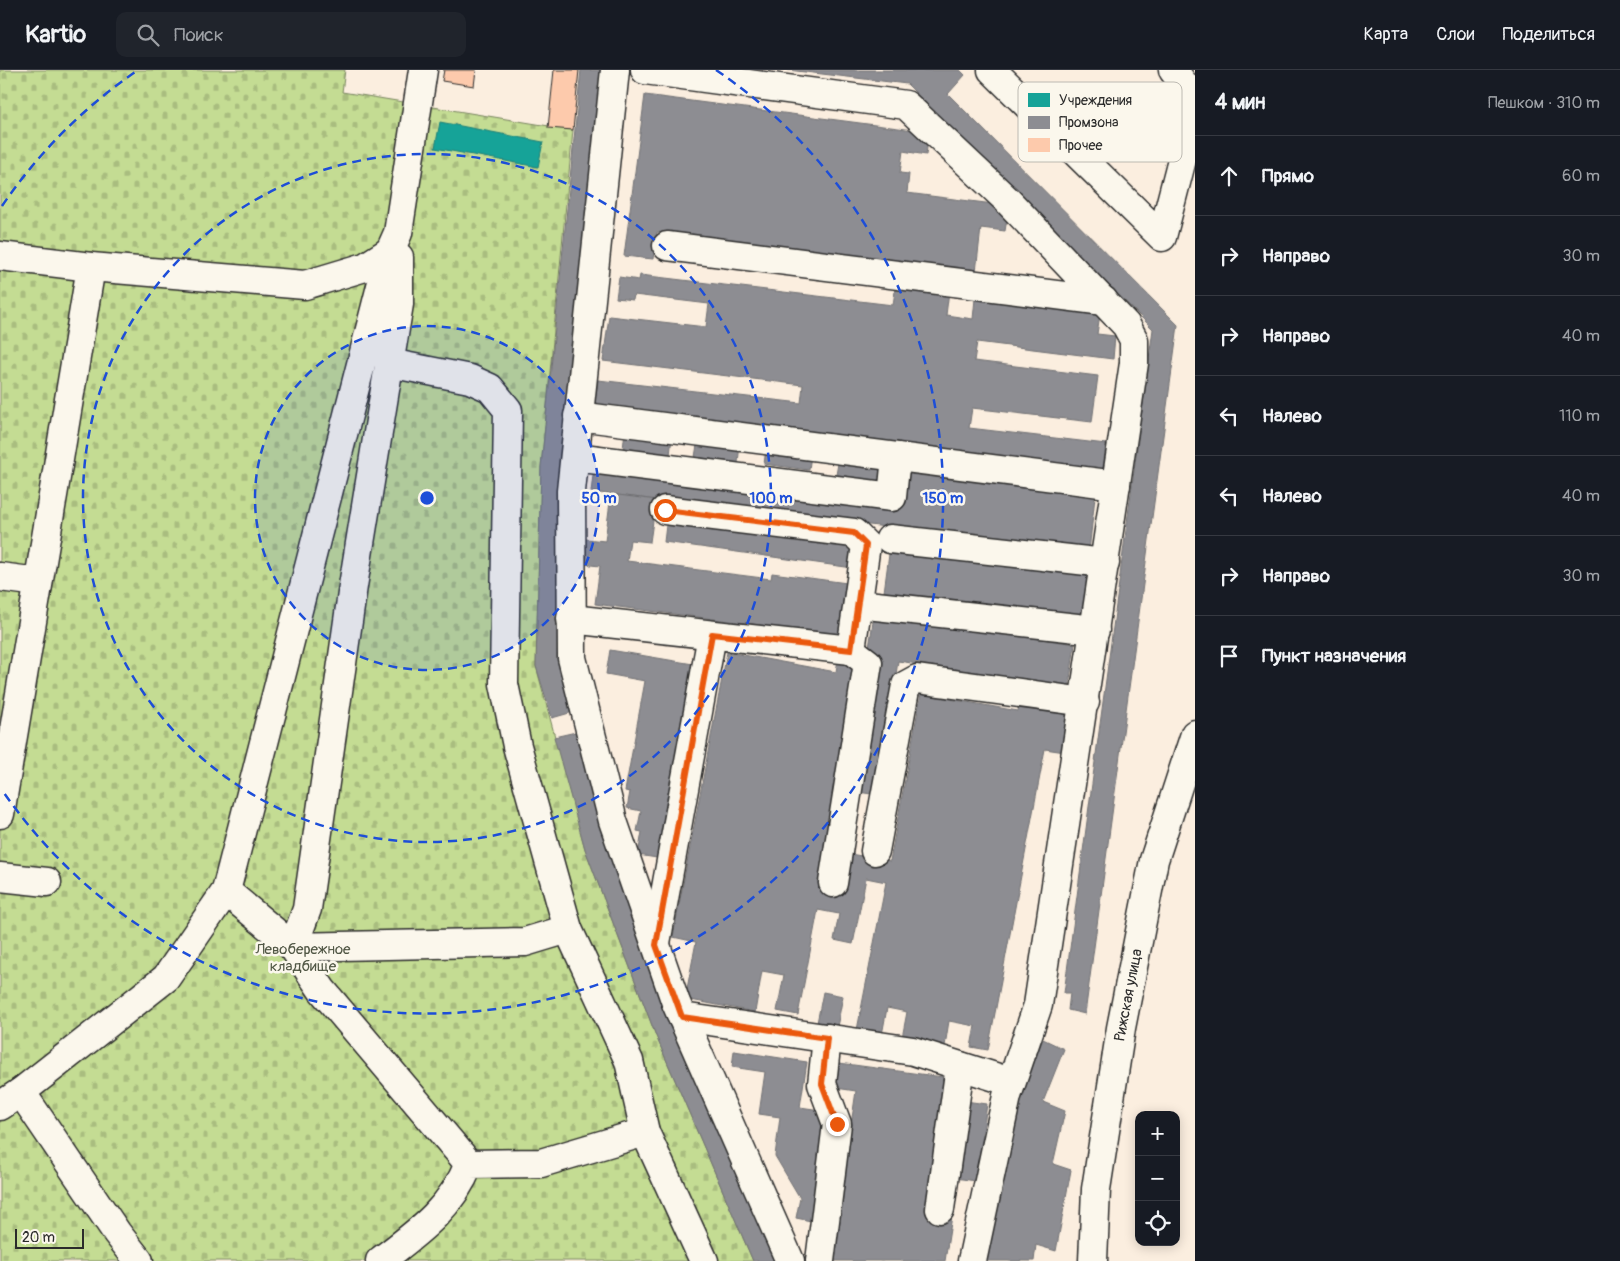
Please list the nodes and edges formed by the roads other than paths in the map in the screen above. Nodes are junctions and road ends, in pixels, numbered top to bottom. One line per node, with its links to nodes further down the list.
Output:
1 (423, 70): 10 (street)
2 (614, 70): 16 (street)
3 (645, 70): 14 (street)
4 (992, 70): 6 (street)
5 (1173, 70): 7 (street)
6 (1018, 96)
7 (1182, 159)
8 (1086, 162): 9 (street)
9 (1181, 162)
10 (394, 242): 13 (street); 15 (street); 37 (street)
11 (667, 246): 14 (street)
12 (0, 256): 13 (street)
13 (91, 266): 24 (street)
14 (1104, 301): 19 (street)
15 (390, 362): 38 (street); 40 (street)
16 (578, 416): 17 (street); 18 (street)
17 (575, 457): 18 (street); 26 (street)
18 (896, 457): 19 (street)
19 (1116, 485): 22 (street)
20 (665, 510): 25 (street)
21 (890, 539): 22 (street)
22 (1105, 564): 27 (street)
23 (0, 577): 24 (street)
24 (38, 582): 32 (street)
25 (858, 604): 27 (street); 29 (street)
26 (571, 619): 28 (street); 39 (street)
27 (1095, 630): 30 (street)
28 (712, 634): 29 (street); 39 (street)
29 (851, 650): 36 (street)
30 (1085, 702): 33 (street); 44 (street)
31 (1195, 734): 55 (street, Рижская улица)
32 (0, 814)
33 (875, 851)
34 (0, 877): 35 (street)
35 (47, 882)
36 (832, 883)
37 (226, 891): 40 (street); 45 (street)
38 (568, 930): 40 (street); 46 (street)
39 (656, 945): 41 (street)
40 (293, 947): 47 (street)
41 (682, 1017): 42 (street); 52 (street)
42 (827, 1038): 43 (street); 53 (street)
43 (960, 1066): 44 (street); 48 (street)
44 (1011, 1082): 54 (street)
45 (11, 1099): 49 (street)
46 (645, 1132): 47 (street); 51 (street)
47 (469, 1164): 50 (street)
48 (940, 1209)
49 (139, 1261)
50 (380, 1261)
51 (704, 1261)
52 (790, 1261)
53 (820, 1261)
54 (972, 1261)
55 (1092, 1261)

